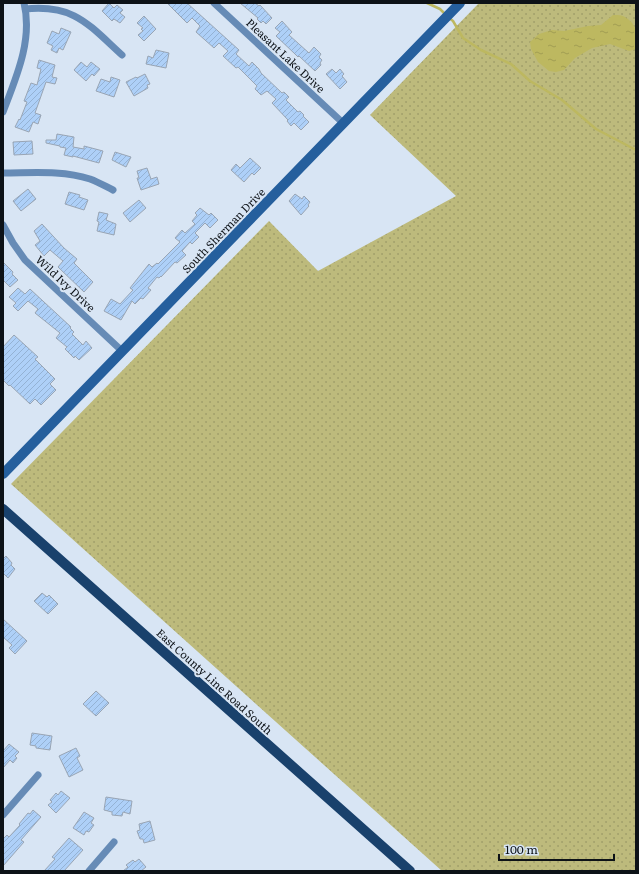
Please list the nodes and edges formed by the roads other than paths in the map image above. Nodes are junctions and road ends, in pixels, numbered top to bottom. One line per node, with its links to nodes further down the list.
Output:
1 (214, 3): 6 (street, Pleasant Lake Drive)
2 (460, 3): 6 (street, South Sherman Drive)
3 (24, 6): 4 (street); 5 (street)
4 (122, 55)
5 (3, 112)
6 (343, 123): 10 (street, South Sherman Drive)
7 (3, 174): 8 (street)
8 (113, 190)
9 (3, 225): 10 (street, Wild Ivy Drive)
10 (122, 351): 11 (street, South Sherman Drive)
11 (3, 474)
12 (3, 509): 17 (main road, East County Line Road South)
13 (38, 775): 14 (street)
14 (3, 815)
15 (114, 842): 16 (street)
16 (89, 871)
17 (410, 871)

